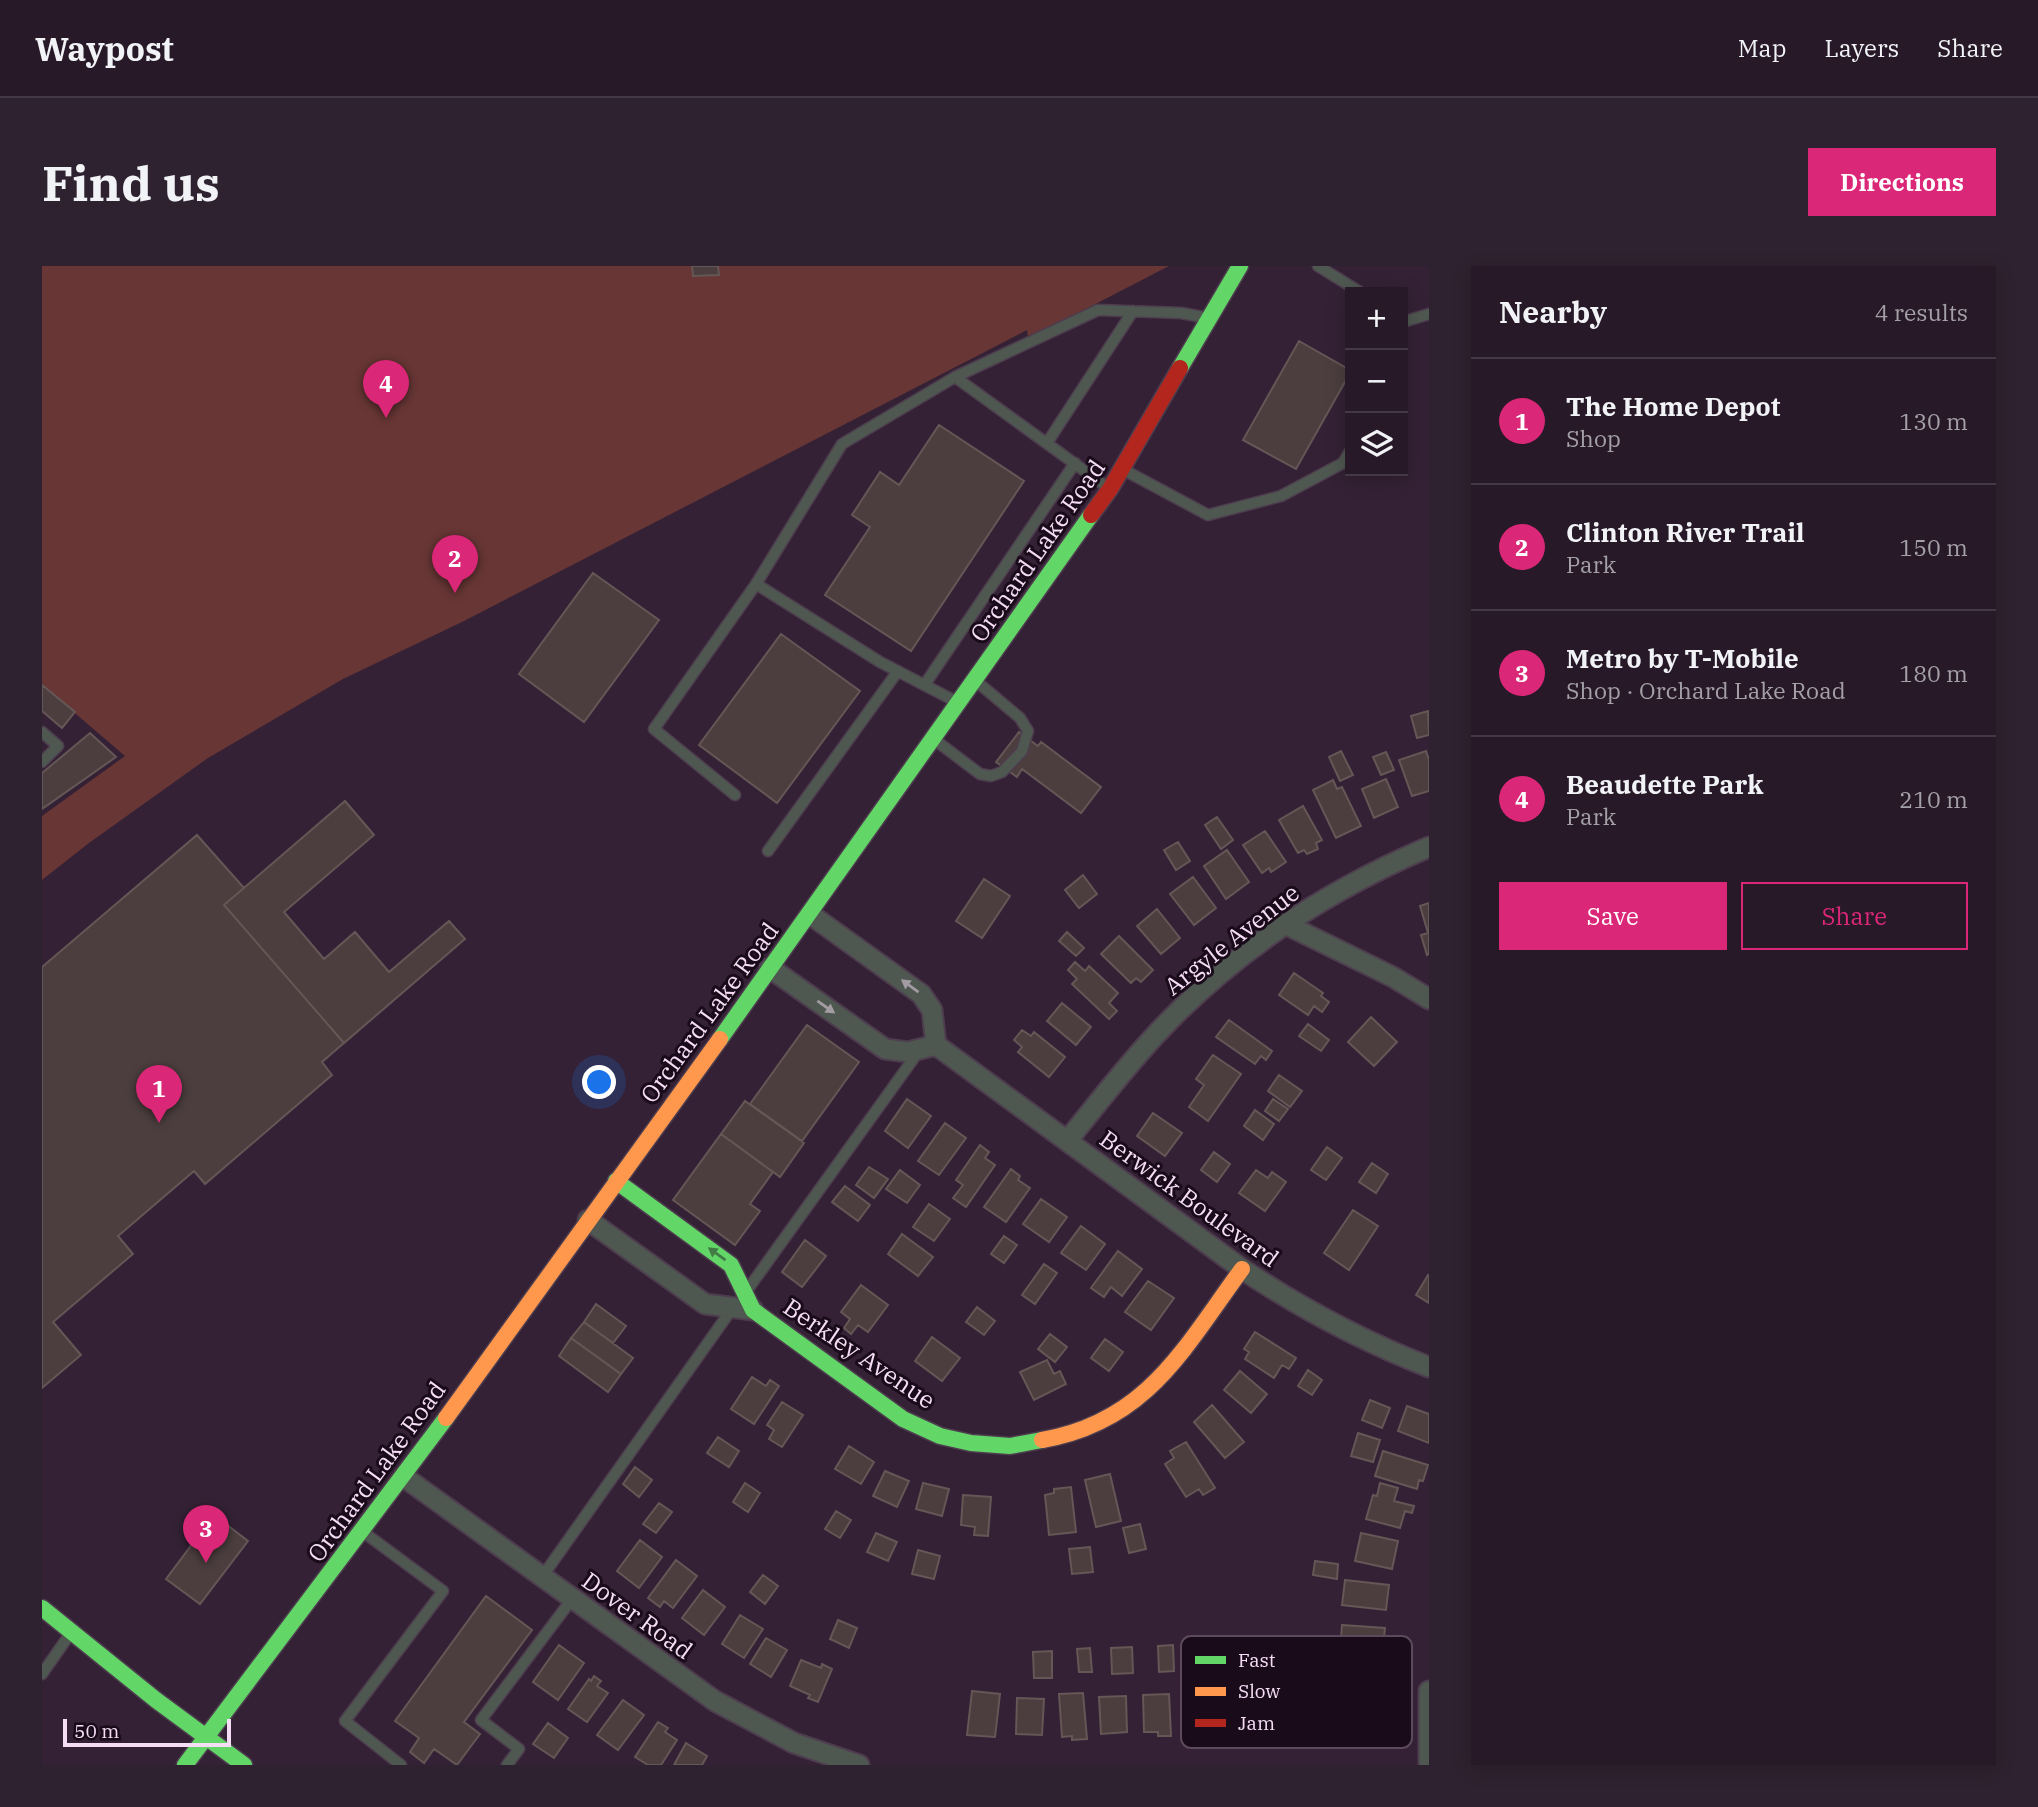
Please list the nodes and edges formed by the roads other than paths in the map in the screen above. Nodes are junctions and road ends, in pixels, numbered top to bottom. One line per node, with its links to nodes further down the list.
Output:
1 (1240, 266): 6 (main road, Orchard Lake Road)
2 (1318, 266): 3 (lane)
3 (1352, 287)
4 (1133, 311): 6 (lane); 8 (lane); 9 (lane)
5 (1429, 314): 7 (lane)
6 (1212, 318): 12 (main road, Orchard Lake Road)
7 (1408, 320)
8 (955, 377): 9 (lane); 14 (lane)
9 (1047, 443): 11 (lane)
10 (1345, 460): 12 (lane)
11 (1074, 463): 13 (lane); 17 (lane)
12 (1122, 470): 13 (main road, Orchard Lake Road)
13 (1110, 489): 16 (main road, Orchard Lake Road)
14 (756, 584): 15 (lane); 22 (lane)
15 (898, 671): 17 (lane); 24 (lane)
16 (975, 680): 18 (main road, Orchard Lake Road); 20 (lane)
17 (925, 684): 18 (lane)
18 (960, 704): 20 (main road, Orchard Lake Road)
19 (42, 733): 21 (lane)
20 (934, 739): 25 (main road, Orchard Lake Road)
21 (42, 762)
22 (735, 795)
23 (1429, 847): 26 (street, Argyle Avenue)
24 (768, 852)
25 (811, 915): 27 (main road, Orchard Lake Road); 29 (street, one-way to 25)
26 (1285, 924): 28 (street); 30 (street, Argyle Avenue)
27 (770, 968): 29 (street, one-way to 29); 31 (main road, Orchard Lake Road)
28 (1429, 999)
29 (928, 1048): 30 (street, Berwick Boulevard); 34 (lane)
30 (1067, 1141): 33 (street, Berwick Boulevard)
31 (616, 1181): 32 (main road, Orchard Lake Road); 34 (main road, Berkley Avenue, one-way to 31)
32 (588, 1220): 35 (street, Berkley Avenue); 38 (main road, Orchard Lake Road)
33 (1242, 1269): 36 (main road, Berkley Avenue); 37 (street, Berwick Boulevard)
34 (745, 1292): 35 (lane); 36 (main road, Berkley Avenue)
35 (732, 1309): 36 (street, Berkley Avenue); 40 (lane)
36 (753, 1310)
37 (1429, 1367)
38 (404, 1477): 39 (main road, Orchard Lake Road); 40 (street, Dover Road)
39 (362, 1531): 46 (main road, Orchard Lake Road); 49 (lane)
40 (542, 1577): 41 (street, Dover Road)
41 (572, 1599): 50 (lane); 51 (street, Dover Road)
42 (42, 1608): 43 (main road)
43 (71, 1632): 44 (lane); 46 (main road)
44 (42, 1674)
45 (1429, 1691): 52 (street)
46 (206, 1737): 47 (main road, Orchard Lake Road); 48 (main road)
47 (185, 1765)
48 (244, 1765)
49 (401, 1765)
50 (507, 1765)
51 (859, 1765)
52 (1429, 1765)

